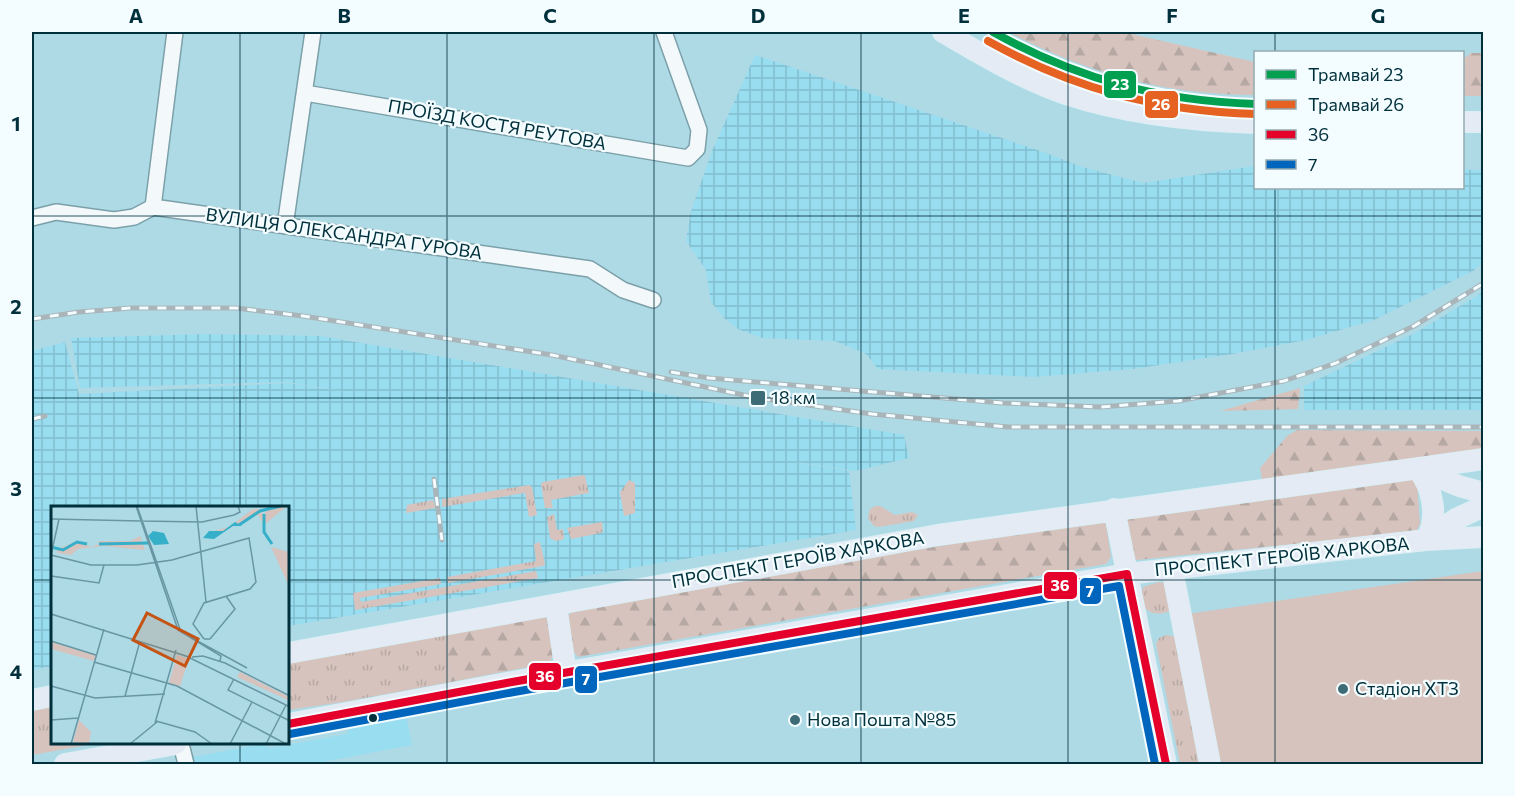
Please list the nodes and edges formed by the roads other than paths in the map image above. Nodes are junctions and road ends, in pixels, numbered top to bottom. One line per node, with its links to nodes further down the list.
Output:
1 (175, 32): 9 (street)
2 (313, 32): 5 (street)
3 (664, 32): 5 (street, ПРОЇЗД КОСТЯ РЕУТОВА)
4 (943, 32): 8 (main road)
5 (305, 93): 11 (street)
6 (1464, 122): 7 (main road)
7 (1484, 122)
8 (1254, 123)
9 (153, 207): 10 (street); 11 (street, ВУЛИЦЯ ОЛЕКСАНДРА ГУРОВА)
10 (32, 218)
11 (285, 226): 12 (street, ВУЛИЦЯ ОЛЕКСАНДРА ГУРОВА)
12 (653, 300)
13 (1484, 459): 14 (main road, ПРОСПЕКТ ГЕРОЇВ ХАРКОВА)
14 (1417, 468): 15 (main road); 17 (main road, ПРОСПЕКТ ГЕРОЇВ ХАРКОВА); 19 (main road, ПРОСПЕКТ ГЕРОЇВ ХАРКОВА)
15 (1484, 493)
16 (1484, 506): 19 (main road)
17 (1114, 509): 21 (main road); 22 (main road, ПРОСПЕКТ ГЕРОЇВ ХАРКОВА)
18 (1484, 537): 19 (main road, ПРОСПЕКТ ГЕРОЇВ ХАРКОВА)
19 (1426, 540): 20 (main road, ПРОСПЕКТ ГЕРОЇВ ХАРКОВА)
20 (1172, 569): 21 (main road, ПРОСПЕКТ ГЕРОЇВ ХАРКОВА); 33 (main road)
21 (1126, 574): 24 (main road, ПРОСПЕКТ ГЕРОЇВ ХАРКОВА); 32 (main road)
22 (556, 604): 23 (main road, ПРОСПЕКТ ГЕРОЇВ ХАРКОВА); 24 (main road)
23 (290, 653)
24 (566, 673): 27 (main road, ПРОСПЕКТ ГЕРОЇВ ХАРКОВА)
25 (51, 696): 26 (main road)
26 (32, 700)
27 (290, 724)
28 (171, 745): 30 (main road)
29 (182, 745): 31 (street)
30 (65, 765)
31 (186, 765)
32 (1166, 765)
33 (1210, 765)

